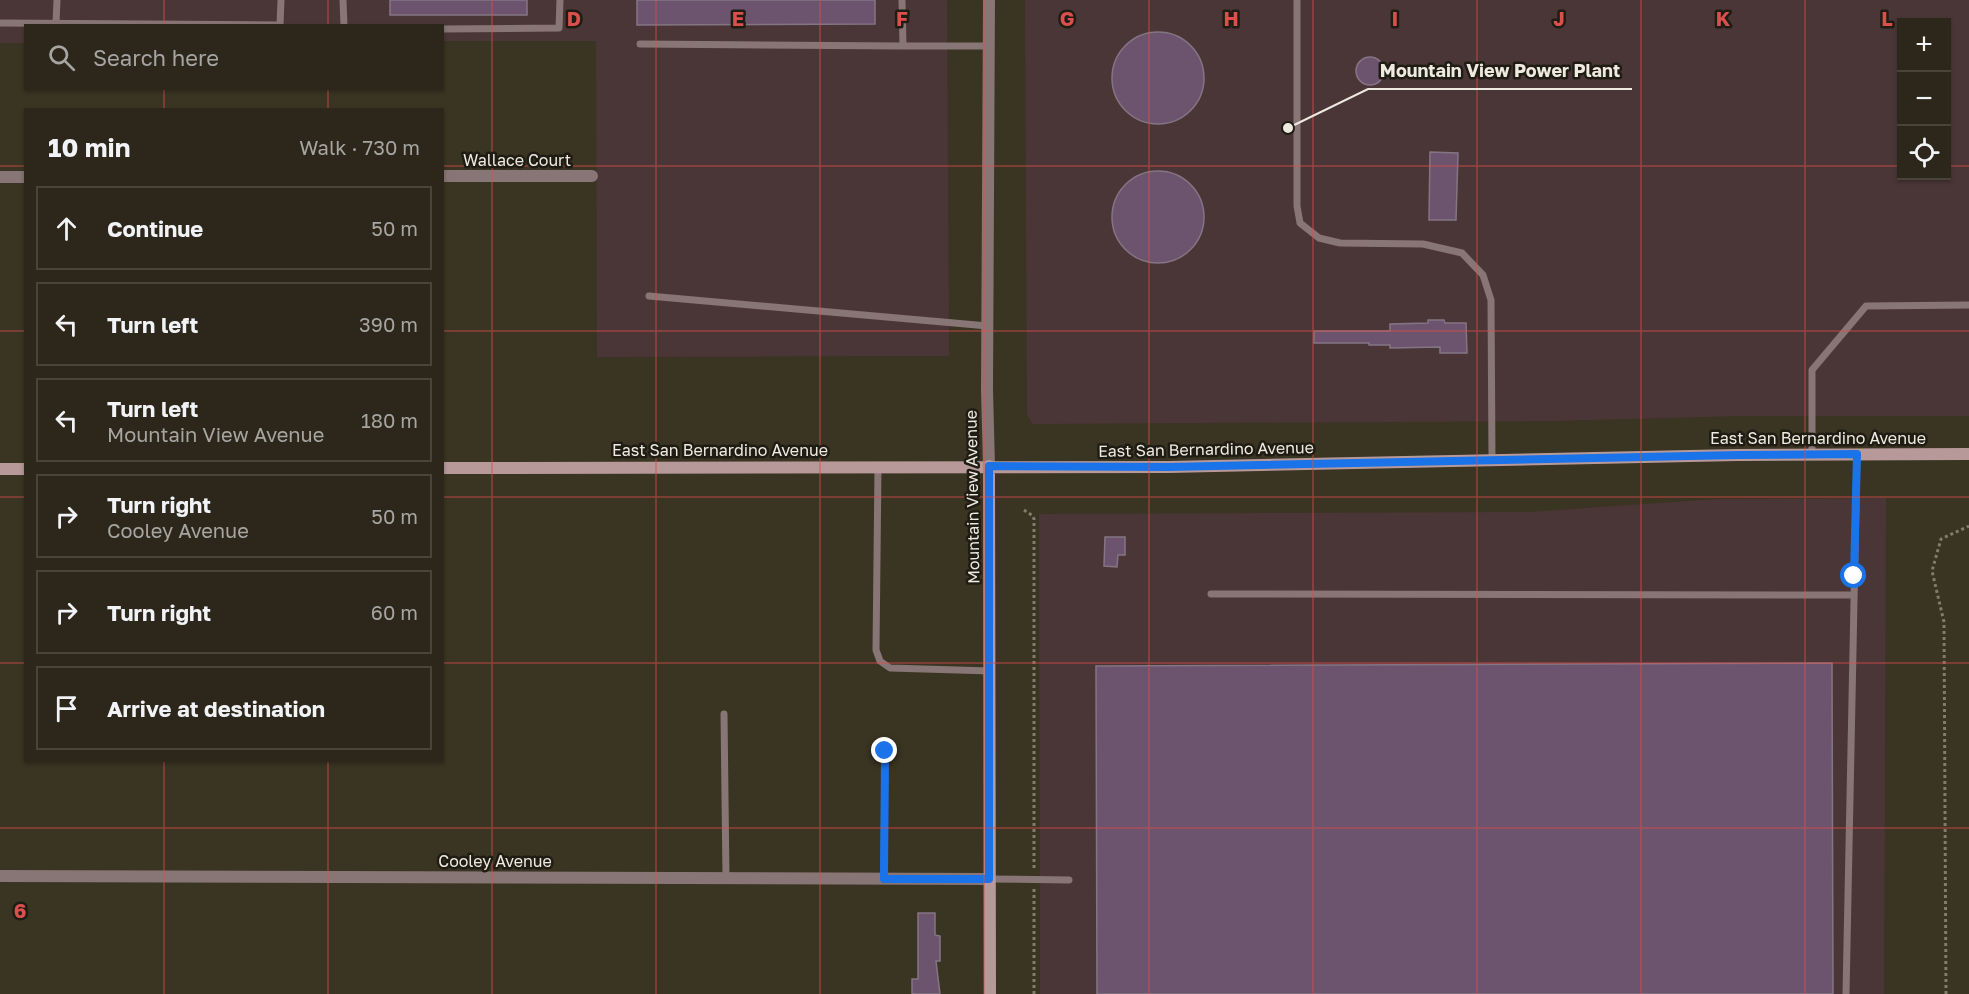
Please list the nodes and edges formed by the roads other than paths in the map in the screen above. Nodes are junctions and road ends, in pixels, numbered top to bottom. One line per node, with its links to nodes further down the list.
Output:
1 (57, 0): 9 (lane)
2 (281, 0): 11 (lane)
3 (343, 0): 12 (lane)
4 (560, 0): 13 (lane)
5 (902, 0): 15 (lane)
6 (989, 0): 16 (street, Mountain View Avenue)
7 (1297, 0): 27 (lane)
8 (0, 23): 9 (lane)
9 (56, 23): 10 (lane)
10 (168, 24)
11 (280, 24)
12 (344, 24)
13 (444, 29)
14 (640, 44): 15 (lane)
15 (903, 46): 16 (lane)
16 (989, 46): 23 (street, Mountain View Avenue)
17 (444, 176): 18 (street, Wallace Court)
18 (592, 176)
19 (0, 177): 20 (street)
20 (24, 177)
21 (649, 296): 23 (lane)
22 (1969, 305): 24 (lane)
23 (988, 326): 28 (street, Mountain View Avenue)
24 (1812, 454): 25 (main road, East San Bernardino Avenue); 27 (main road, East San Bernardino Avenue)
25 (1857, 454): 26 (main road, East San Bernardino Avenue); 34 (lane)
26 (1969, 454)
27 (1492, 460): 28 (main road, East San Bernardino Avenue)
28 (989, 466): 29 (main road, East San Bernardino Avenue); 35 (main road, Mountain View Avenue)
29 (878, 467): 30 (main road, East San Bernardino Avenue); 35 (lane)
30 (444, 468)
31 (0, 469): 32 (main road)
32 (24, 469)
33 (1210, 594): 34 (lane)
34 (1853, 596): 44 (lane)
35 (991, 671): 41 (main road, Mountain View Avenue)
36 (724, 714): 39 (lane)
37 (885, 751): 40 (lane)
38 (0, 876): 39 (street, Cooley Avenue)
39 (726, 878): 40 (street, Cooley Avenue)
40 (884, 879): 41 (street, Cooley Avenue)
41 (989, 879): 42 (lane); 43 (main road, Mountain View Avenue)
42 (1069, 880)
43 (990, 994)
44 (1846, 994)

